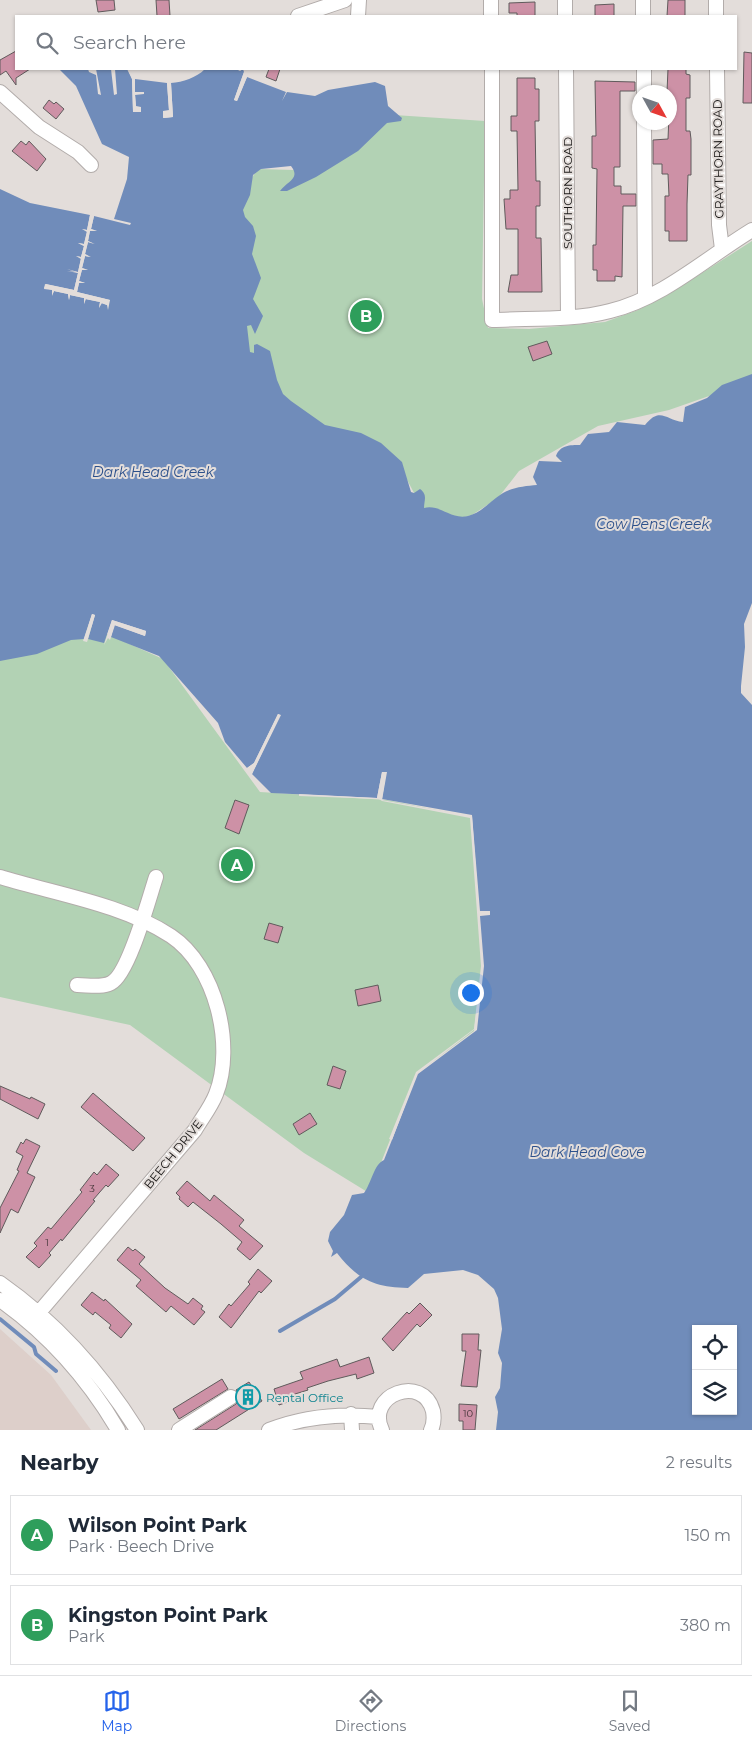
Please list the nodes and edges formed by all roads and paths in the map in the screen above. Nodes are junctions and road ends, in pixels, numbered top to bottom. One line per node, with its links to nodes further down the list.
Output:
1 (345, 0): 7 (street)
2 (359, 0): 8 (street)
3 (491, 0): 9 (street)
4 (565, 0): 10 (street)
5 (643, 0): 11 (street)
6 (716, 0): 12 (street)
7 (301, 15)
8 (358, 15)
9 (491, 15)
10 (565, 15)
11 (643, 15)
12 (716, 15)
13 (492, 70): 24 (street)
14 (566, 70): 24 (street, SOUTHORN ROAD)
15 (644, 70): 17 (street)
16 (717, 70): 22 (street, GRAYTHORN ROAD)
17 (644, 85)
18 (0, 92): 20 (street)
19 (644, 130): 23 (street)
20 (91, 165)
21 (752, 230): 22 (street)
22 (722, 249): 23 (street)
23 (645, 298): 24 (street)
24 (568, 317)
25 (0, 877): 27 (street, BEECH DRIVE)
26 (156, 877): 27 (street)
27 (142, 920): 28 (street); 31 (street, BEECH DRIVE)
28 (77, 985)
29 (0, 1283): 31 (street)
30 (0, 1300): 31 (street)
31 (34, 1317): 35 (street); 36 (street)
32 (231, 1397): 37 (street)
33 (352, 1414): 34 (street); 38 (street); 39 (street)
34 (381, 1424): 40 (street)
35 (118, 1430)
36 (137, 1430)
37 (180, 1430)
38 (269, 1430)
39 (352, 1430)
40 (431, 1430)

